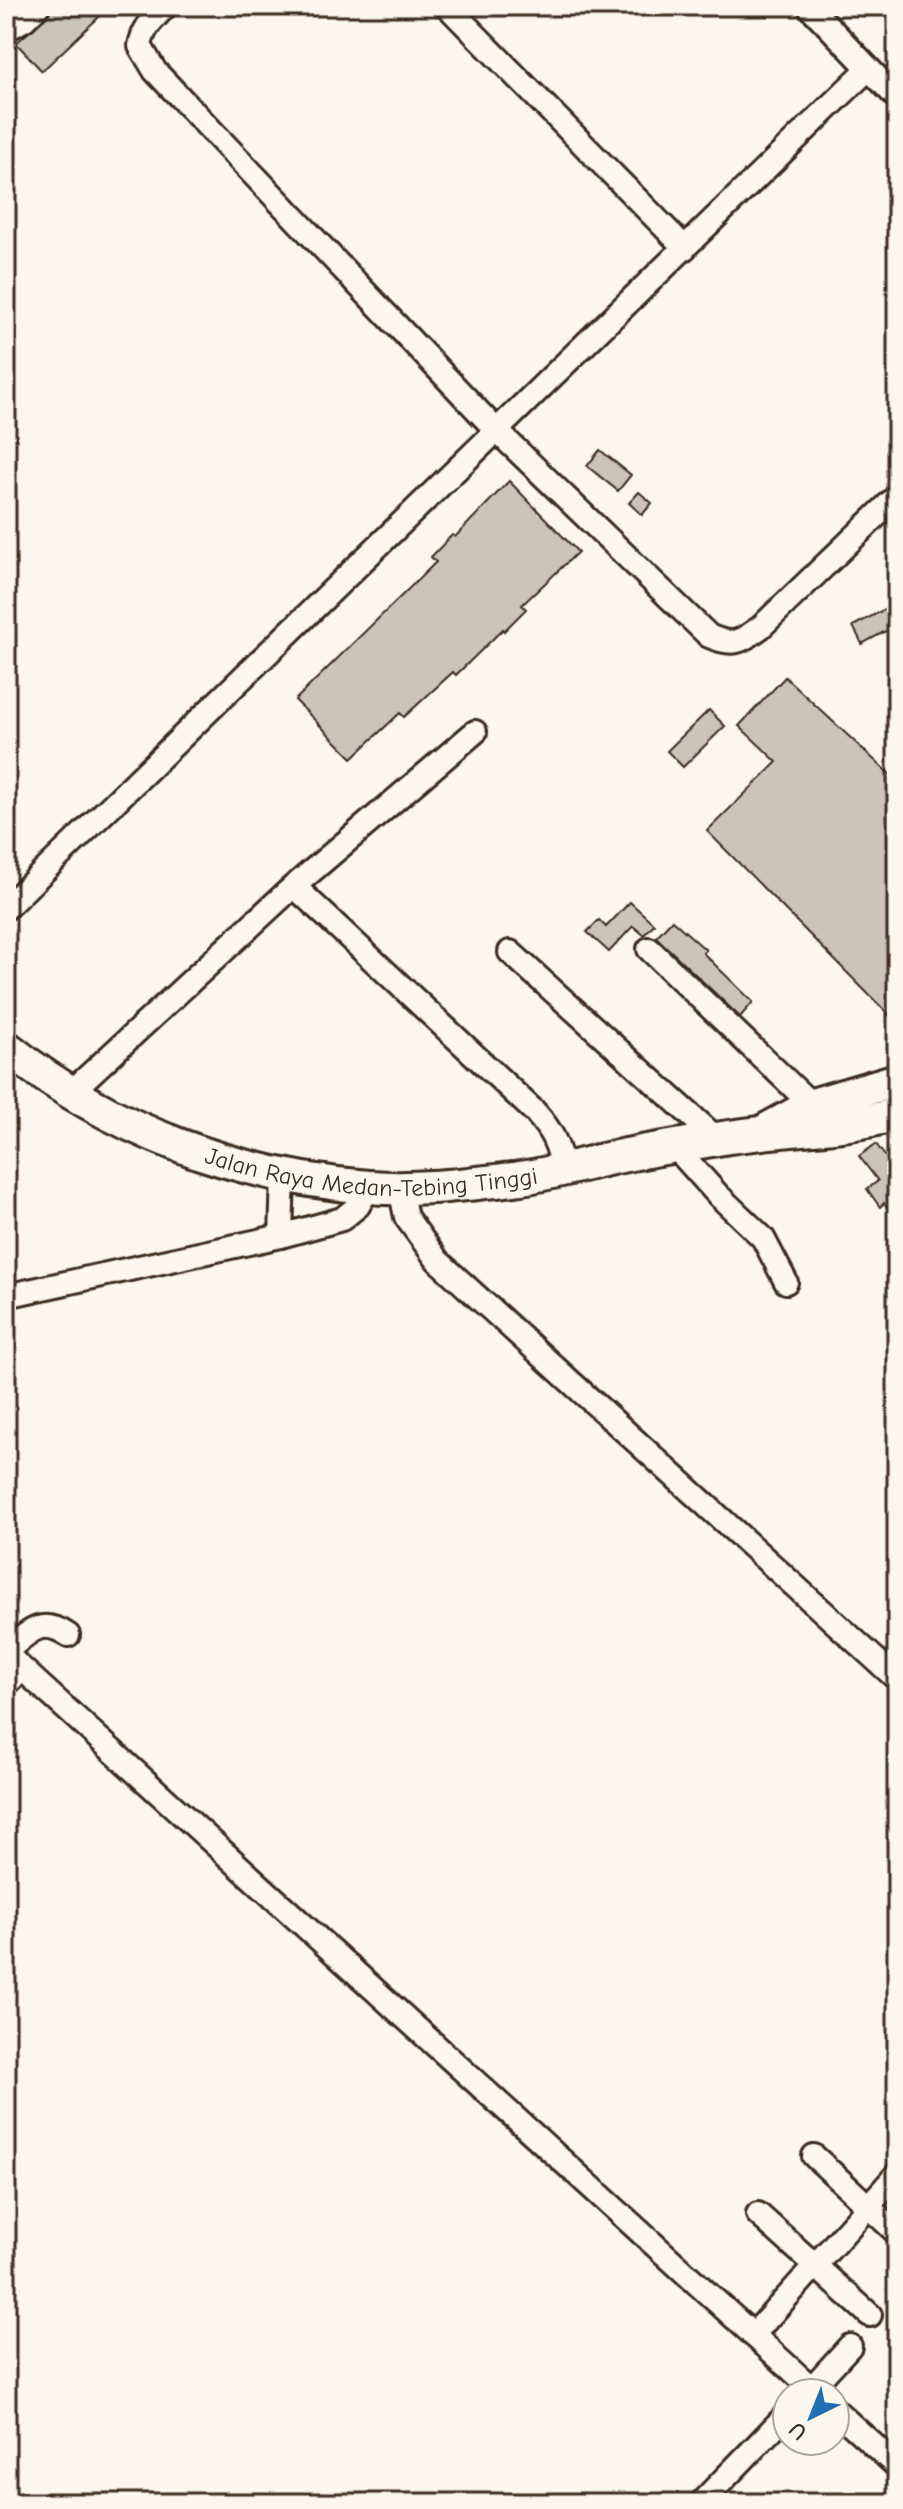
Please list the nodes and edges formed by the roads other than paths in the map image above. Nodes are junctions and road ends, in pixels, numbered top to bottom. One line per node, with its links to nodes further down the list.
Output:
1 (38, 6): 5 (street)
2 (166, 6): 9 (street)
3 (447, 6): 8 (street)
4 (809, 6): 6 (street)
5 (6, 30)
6 (868, 69): 7 (street); 8 (street)
7 (897, 98)
8 (685, 248): 9 (street)
9 (497, 431): 10 (street); 13 (street)
10 (897, 496)
11 (475, 732): 12 (street)
12 (294, 886): 18 (street); 24 (street)
13 (6, 908)
14 (649, 949): 19 (street)
15 (510, 952): 22 (street)
16 (6, 1047): 18 (highway, Jalan Raya Medan-Tebing Tinggi)
17 (897, 1080): 19 (highway, Jalan Raya Medan-Tebing Tinggi)
18 (71, 1092): 25 (highway, Jalan Raya Medan-Tebing Tinggi)
19 (812, 1105): 21 (highway, Jalan Raya Medan-Tebing Tinggi)
20 (897, 1114): 21 (highway, Jalan Raya Medan-Tebing Tinggi)
21 (762, 1132): 22 (highway, Jalan Raya Medan-Tebing Tinggi)
22 (717, 1139): 23 (highway, Jalan Raya Medan-Tebing Tinggi)
23 (675, 1147): 24 (highway, Jalan Raya Medan-Tebing Tinggi); 29 (street)
24 (562, 1170): 27 (highway, Jalan Raya Medan-Tebing Tinggi)
25 (283, 1176): 26 (highway, Jalan Raya Medan-Tebing Tinggi); 28 (street)
26 (369, 1187): 27 (highway, Jalan Raya Medan-Tebing Tinggi); 28 (street)
27 (400, 1188): 33 (street)
28 (281, 1236): 30 (street)
29 (786, 1282)
30 (6, 1296)
31 (68, 1635): 32 (street)
32 (10, 1665): 41 (street)
33 (897, 1679)
34 (814, 2156): 36 (street)
35 (897, 2174): 36 (street)
36 (868, 2206): 38 (street); 39 (street)
37 (758, 2214): 39 (street)
38 (897, 2233)
39 (815, 2265): 40 (street); 41 (street)
40 (870, 2315)
41 (753, 2335): 43 (street)
42 (850, 2346): 44 (street)
43 (796, 2377)
44 (824, 2377)
45 (851, 2424): 47 (street)
46 (771, 2431): 48 (street)
47 (897, 2466)
48 (701, 2503)

